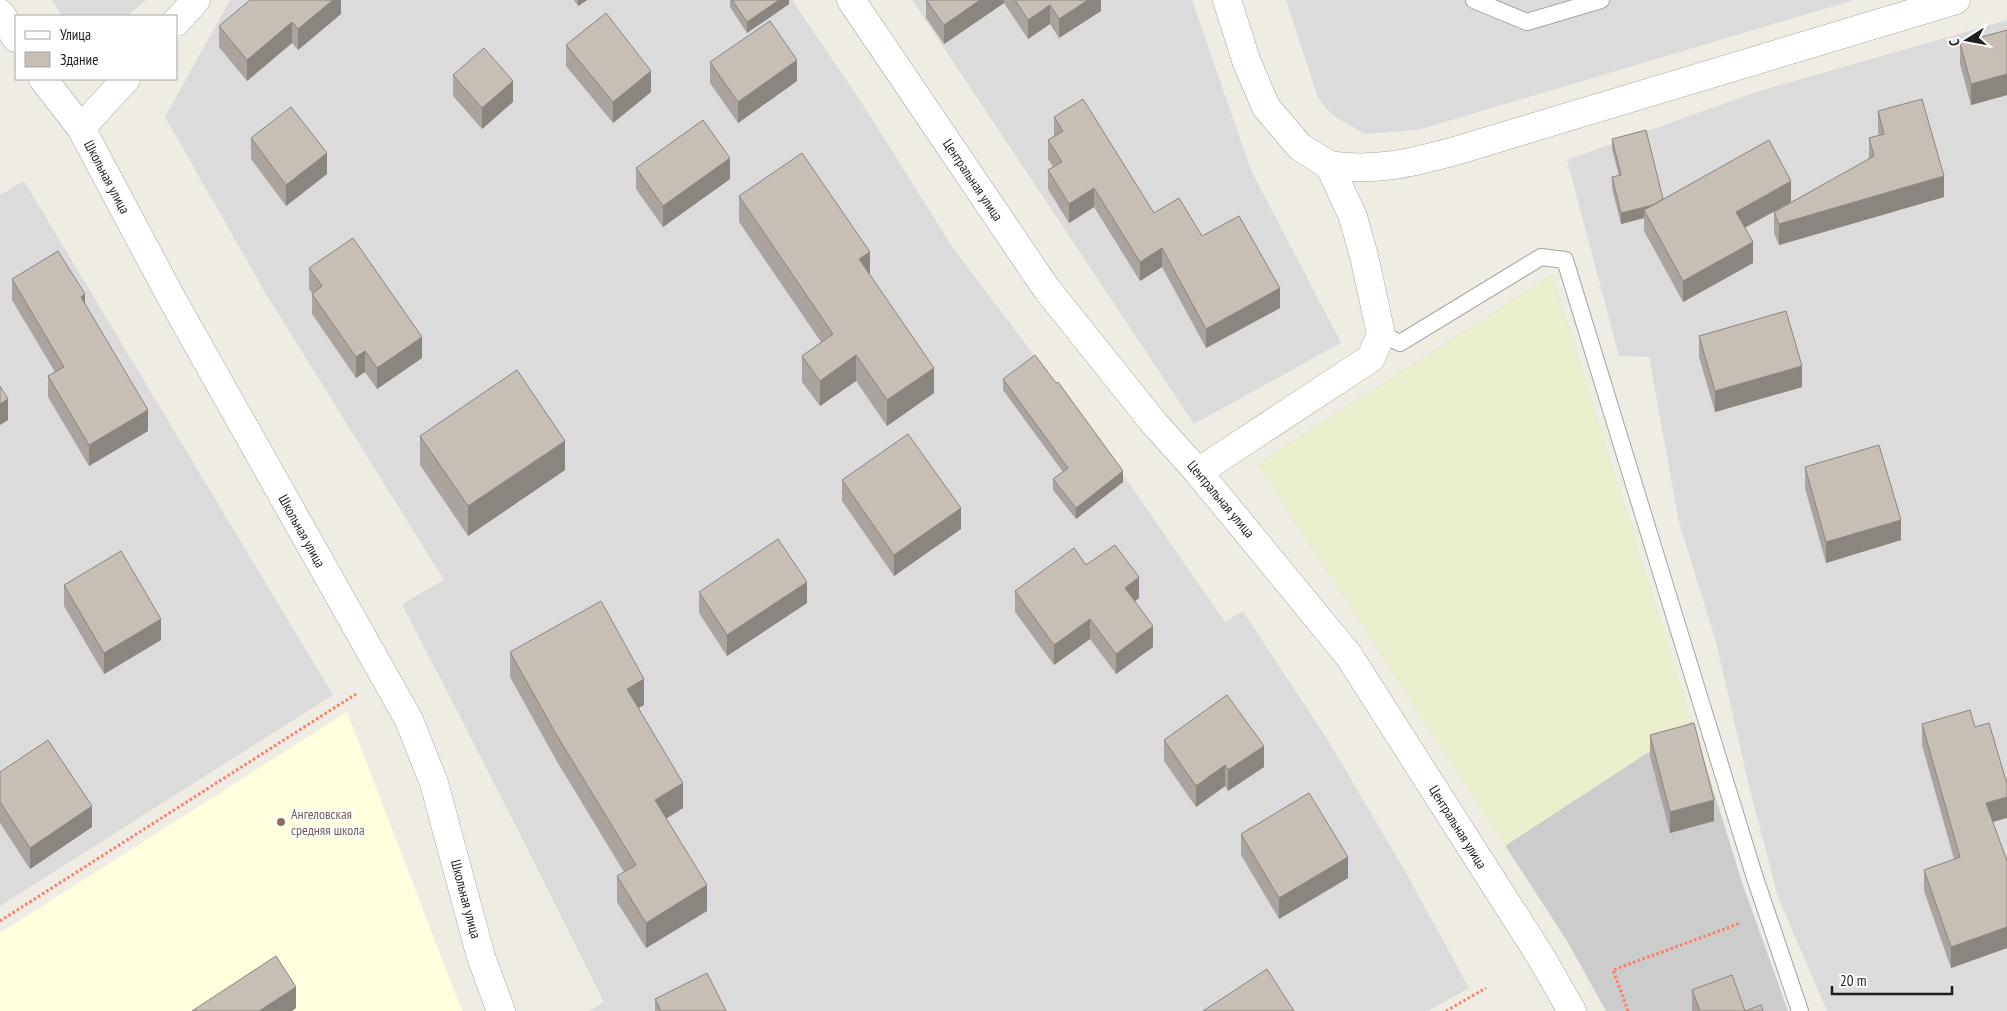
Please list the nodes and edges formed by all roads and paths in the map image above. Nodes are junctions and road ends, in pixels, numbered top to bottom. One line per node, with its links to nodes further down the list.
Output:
1 (196, 0): 8 (street)
2 (851, 0): 15 (street, Центральная улица)
3 (1227, 0): 13 (street)
4 (1474, 0): 5 (lane)
5 (1601, 0)
6 (1956, 0): 13 (street)
7 (0, 13): 9 (street)
8 (178, 20)
9 (15, 36)
10 (44, 80): 12 (street, Школьная улица)
11 (125, 80): 12 (street)
12 (81, 128): 16 (street, Школьная улица)
13 (1329, 165): 14 (street)
14 (1381, 334): 15 (street); 24 (lane)
15 (1198, 472): 22 (street, Центральная улица)
16 (384, 676): 17 (path); 20 (street, Школьная улица)
17 (0, 921)
18 (1741, 932): 23 (path)
19 (1486, 988): 21 (path)
20 (501, 1011)
21 (1446, 1011)
22 (1572, 1011)
23 (1628, 1011)
24 (1800, 1011)

